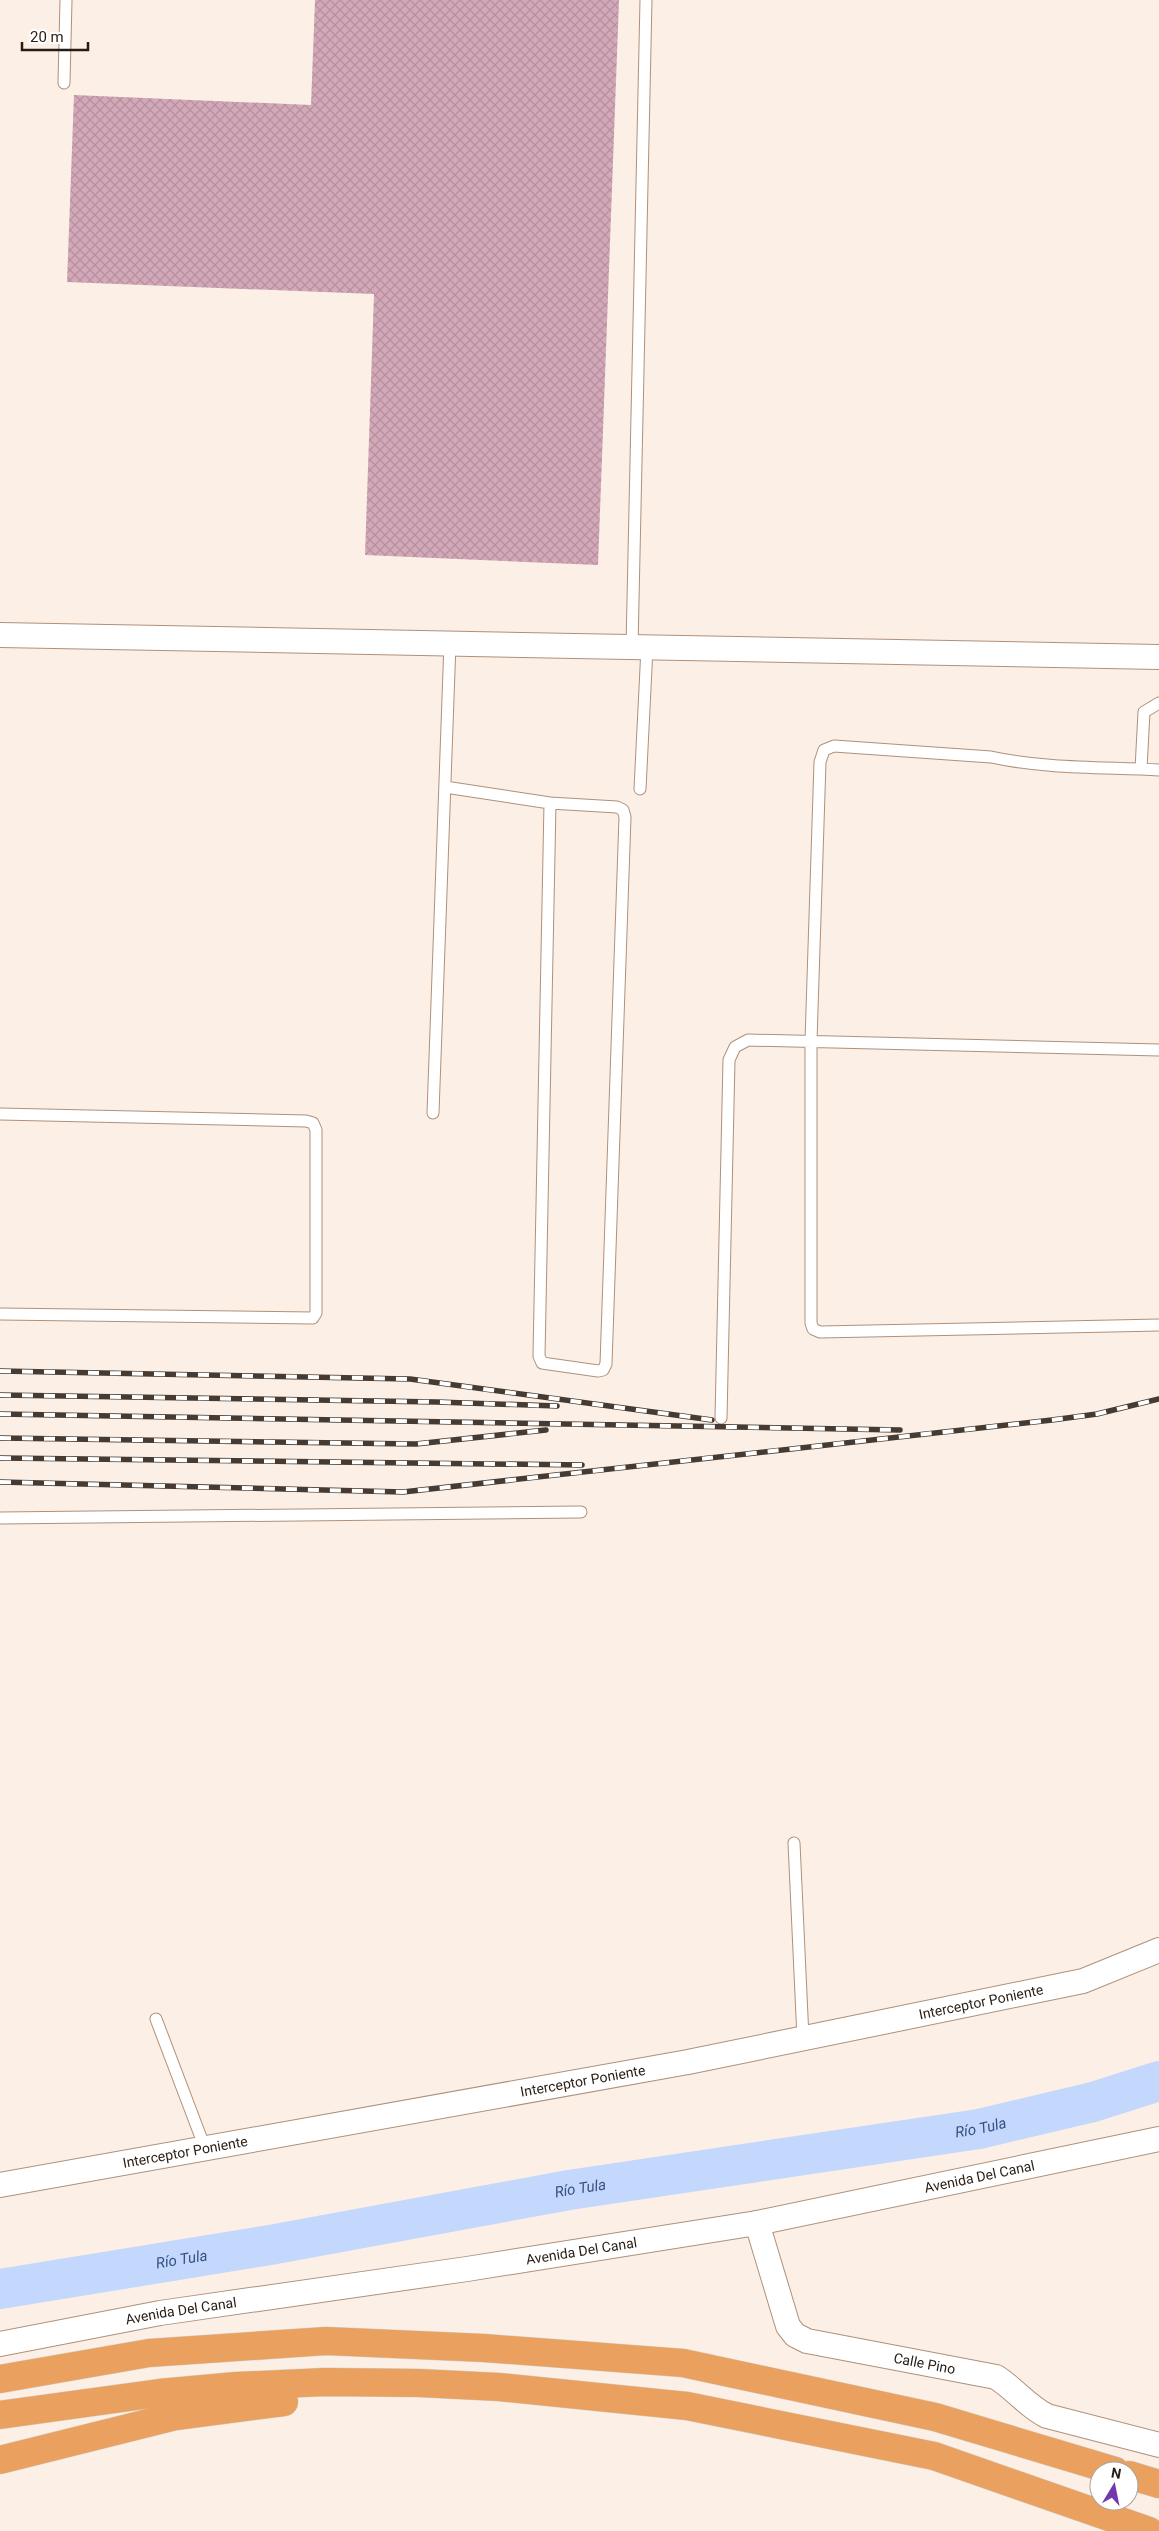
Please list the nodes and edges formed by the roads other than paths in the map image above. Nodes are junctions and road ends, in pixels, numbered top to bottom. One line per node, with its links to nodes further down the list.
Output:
1 (66, 0): 3 (lane)
2 (646, 0): 6 (lane)
3 (64, 82)
4 (0, 635): 5 (street)
5 (450, 643): 6 (street); 11 (lane)
6 (639, 647): 7 (street); 12 (lane)
7 (1159, 657)
8 (1159, 703): 9 (lane)
9 (1141, 769): 10 (lane); 14 (lane)
10 (1159, 770)
11 (445, 787): 13 (lane); 17 (lane)
12 (640, 789)
13 (550, 803): 13 (lane)
14 (811, 1041): 15 (lane); 19 (lane); 20 (lane)
15 (1159, 1050)
16 (0, 1114): 18 (lane)
17 (432, 1114)
18 (0, 1314)
19 (1159, 1325)
20 (721, 1418)
21 (581, 1512): 22 (lane)
22 (0, 1518)
23 (794, 1843): 26 (lane)
24 (1159, 1950): 26 (street, Interceptor Poniente)
25 (156, 2019): 28 (lane)
26 (803, 2038): 28 (street, Interceptor Poniente)
27 (1159, 2139): 30 (street, Avenida Del Canal)
28 (205, 2148): 29 (street, Interceptor Poniente)
29 (0, 2185)
30 (757, 2223): 31 (street, Avenida Del Canal); 35 (street, Calle Pino)
31 (0, 2344)
32 (0, 2379): 37 (highway)
33 (500, 2387): 34 (highway); 36 (highway); 40 (highway)
34 (0, 2415)
35 (1159, 2445)
36 (0, 2460)
37 (1089, 2463)
38 (1139, 2478): 39 (highway)
39 (1159, 2484)
40 (1149, 2531)

